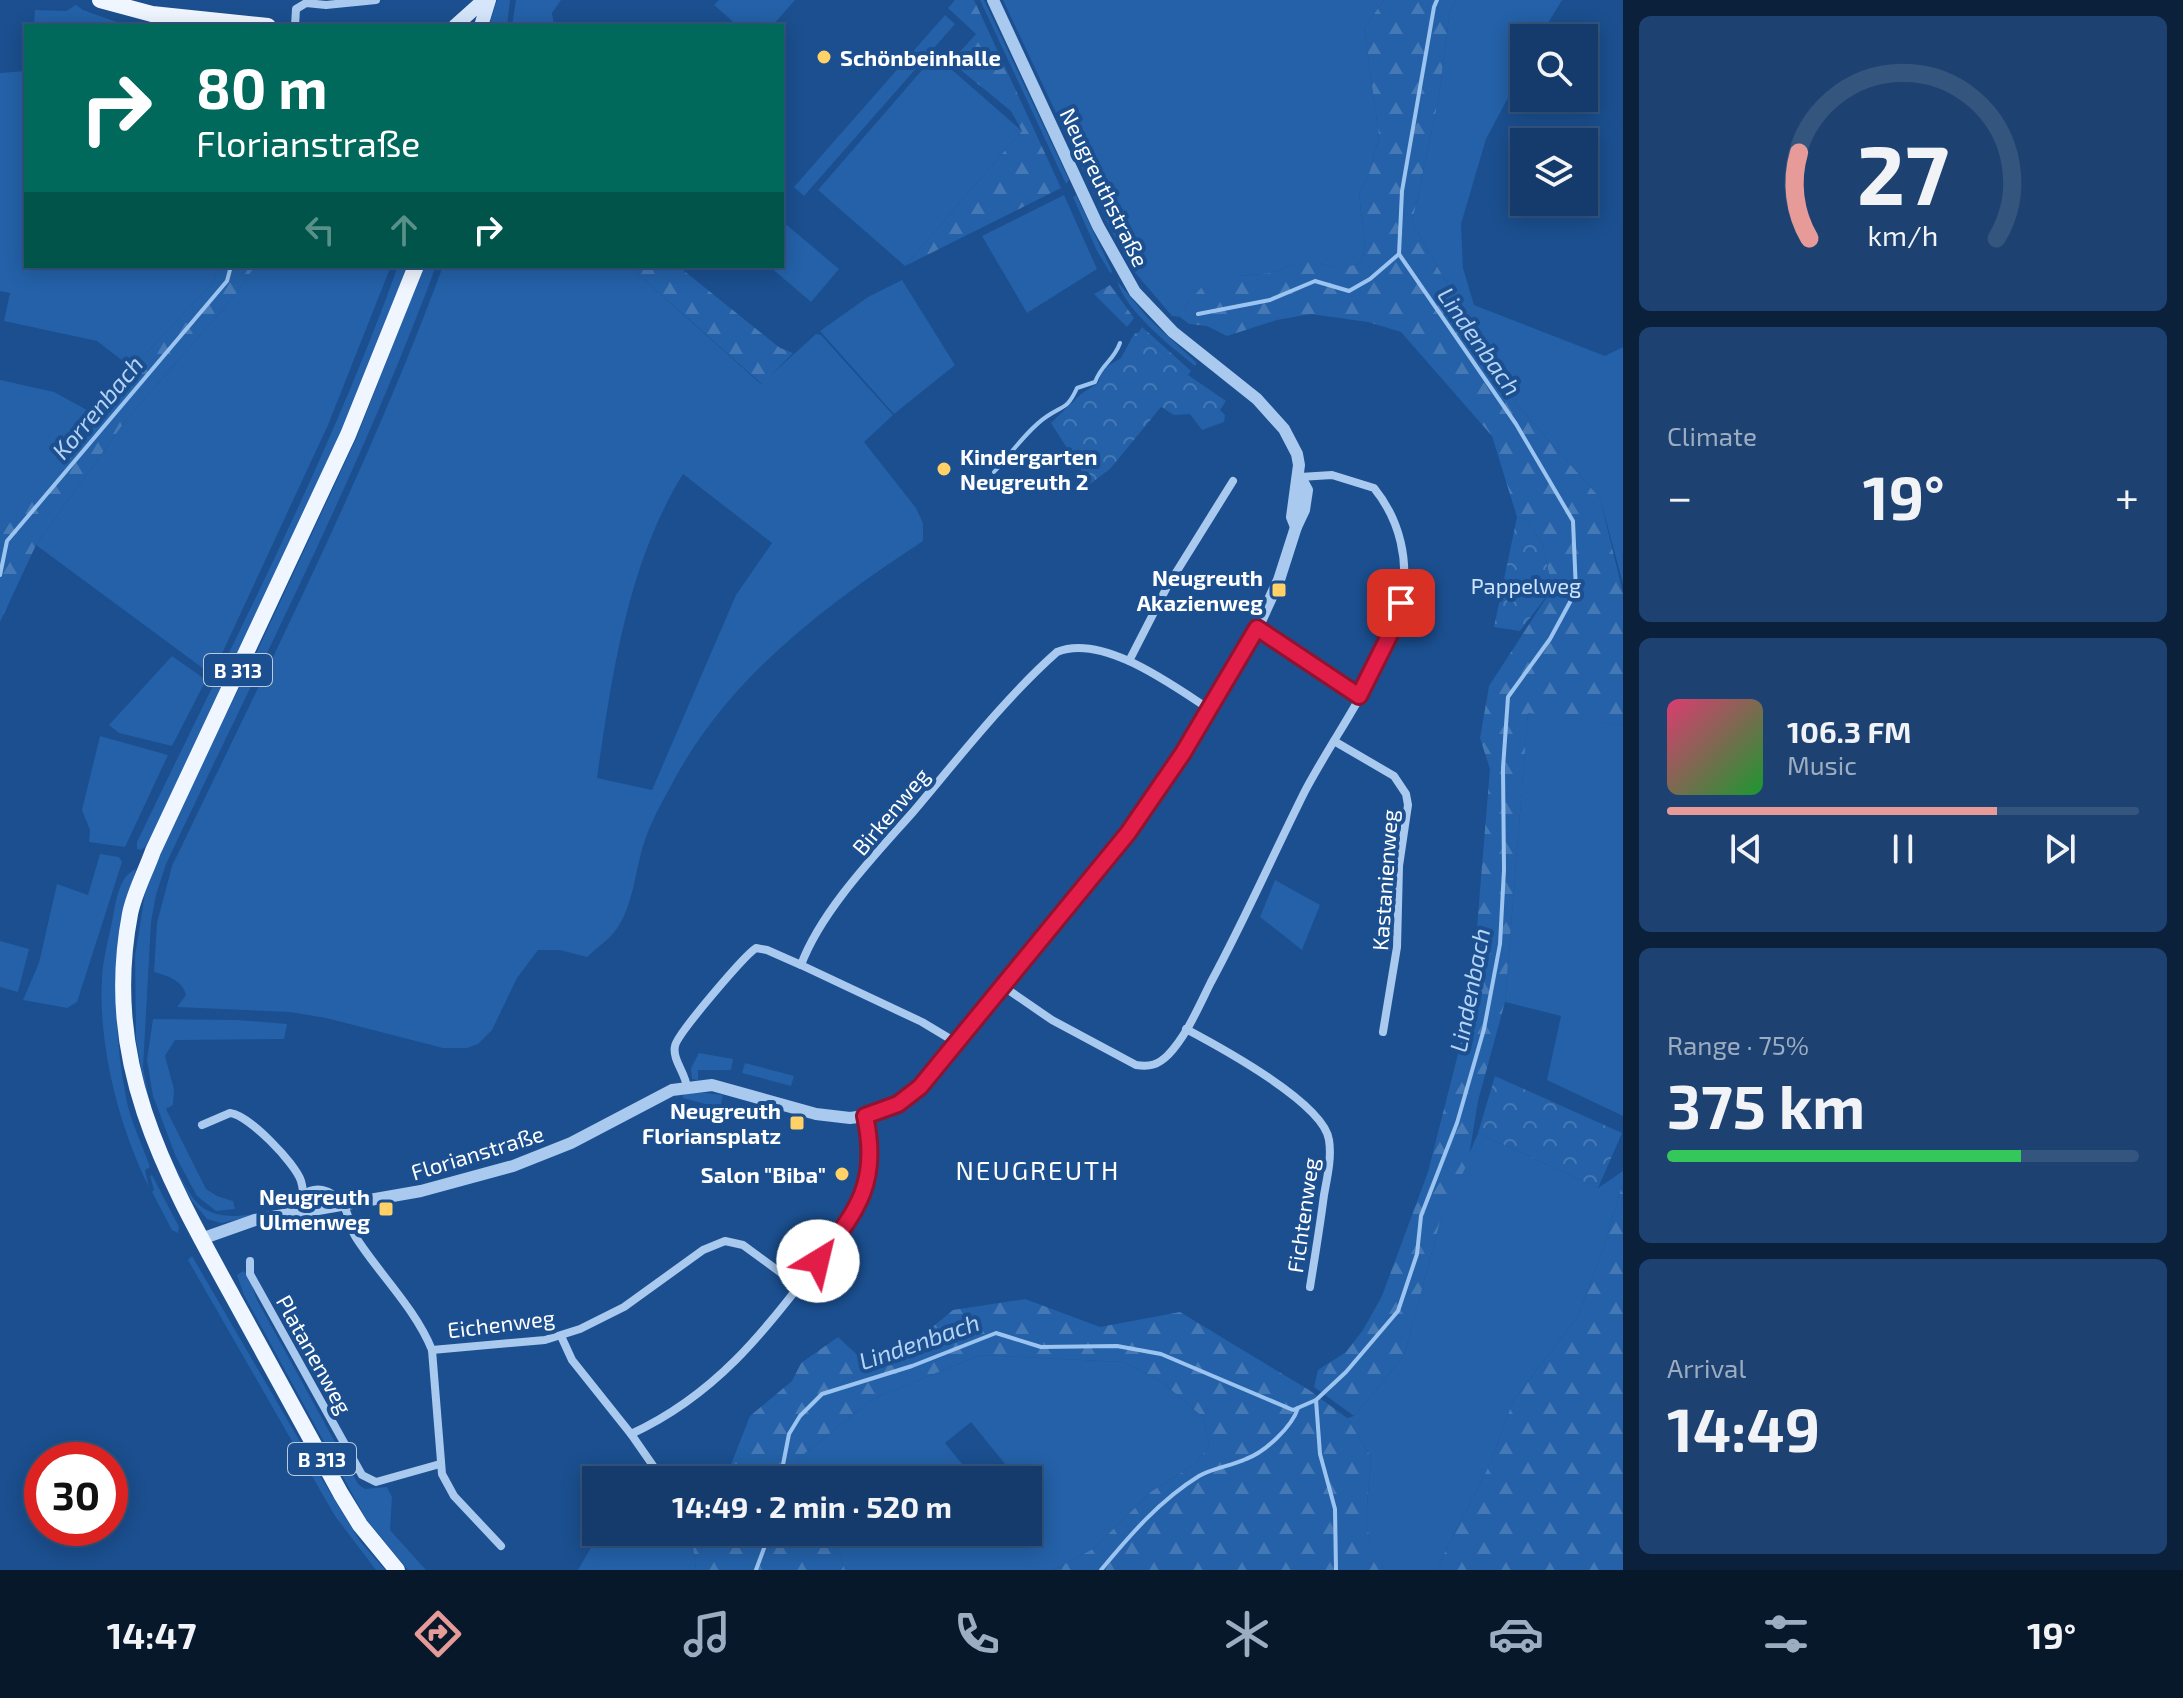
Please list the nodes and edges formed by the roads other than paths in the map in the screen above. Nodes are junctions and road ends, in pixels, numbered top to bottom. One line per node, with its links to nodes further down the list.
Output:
1 (100, 0): 5 (main road)
2 (376, 0): 6 (street)
3 (487, 0): 7 (main road); 8 (main road)
4 (993, 0): 10 (street, Neugreuthstraße)
5 (249, 24)
6 (295, 24)
7 (457, 24)
8 (481, 24)
9 (415, 268): 28 (main road, B 313)
10 (1300, 477): 12 (street, Florianstraße); 14 (street)
11 (1233, 481): 13 (street)
12 (1257, 628): 14 (street); 15 (street, Florianstraße)
13 (1129, 661): 15 (street, Birkenweg); 17 (street, Birkenweg)
14 (1359, 696): 16 (street)
15 (1209, 709): 18 (street, Florianstraße)
16 (1334, 741): 19 (street); 20 (street, Kastanienweg)
17 (801, 965): 21 (street); 22 (street)
18 (1004, 987): 19 (street); 21 (street, Florianstraße)
19 (1186, 1029): 31 (street, Fichtenweg)
20 (1383, 1032)
21 (957, 1043): 23 (street, Florianstraße)
22 (687, 1088): 23 (street, Florianstraße); 26 (street, Florianstraße)
23 (865, 1116): 30 (street)
24 (202, 1125): 25 (street)
25 (303, 1195): 26 (street); 27 (street)
26 (345, 1206): 27 (street, Florianstraße); 33 (street, Eichenweg)
27 (305, 1212): 28 (street, Florianstraße)
28 (201, 1239): 38 (main road, B 313)
29 (250, 1261): 35 (street, Platanenweg)
30 (799, 1286): 32 (street, Eichenweg); 34 (street)
31 (1310, 1287)
32 (561, 1336): 33 (street, Eichenweg); 34 (street)
33 (432, 1350): 35 (street)
34 (631, 1434): 36 (street)
35 (440, 1464): 37 (street)
36 (653, 1466)
37 (501, 1546)
38 (397, 1570)

